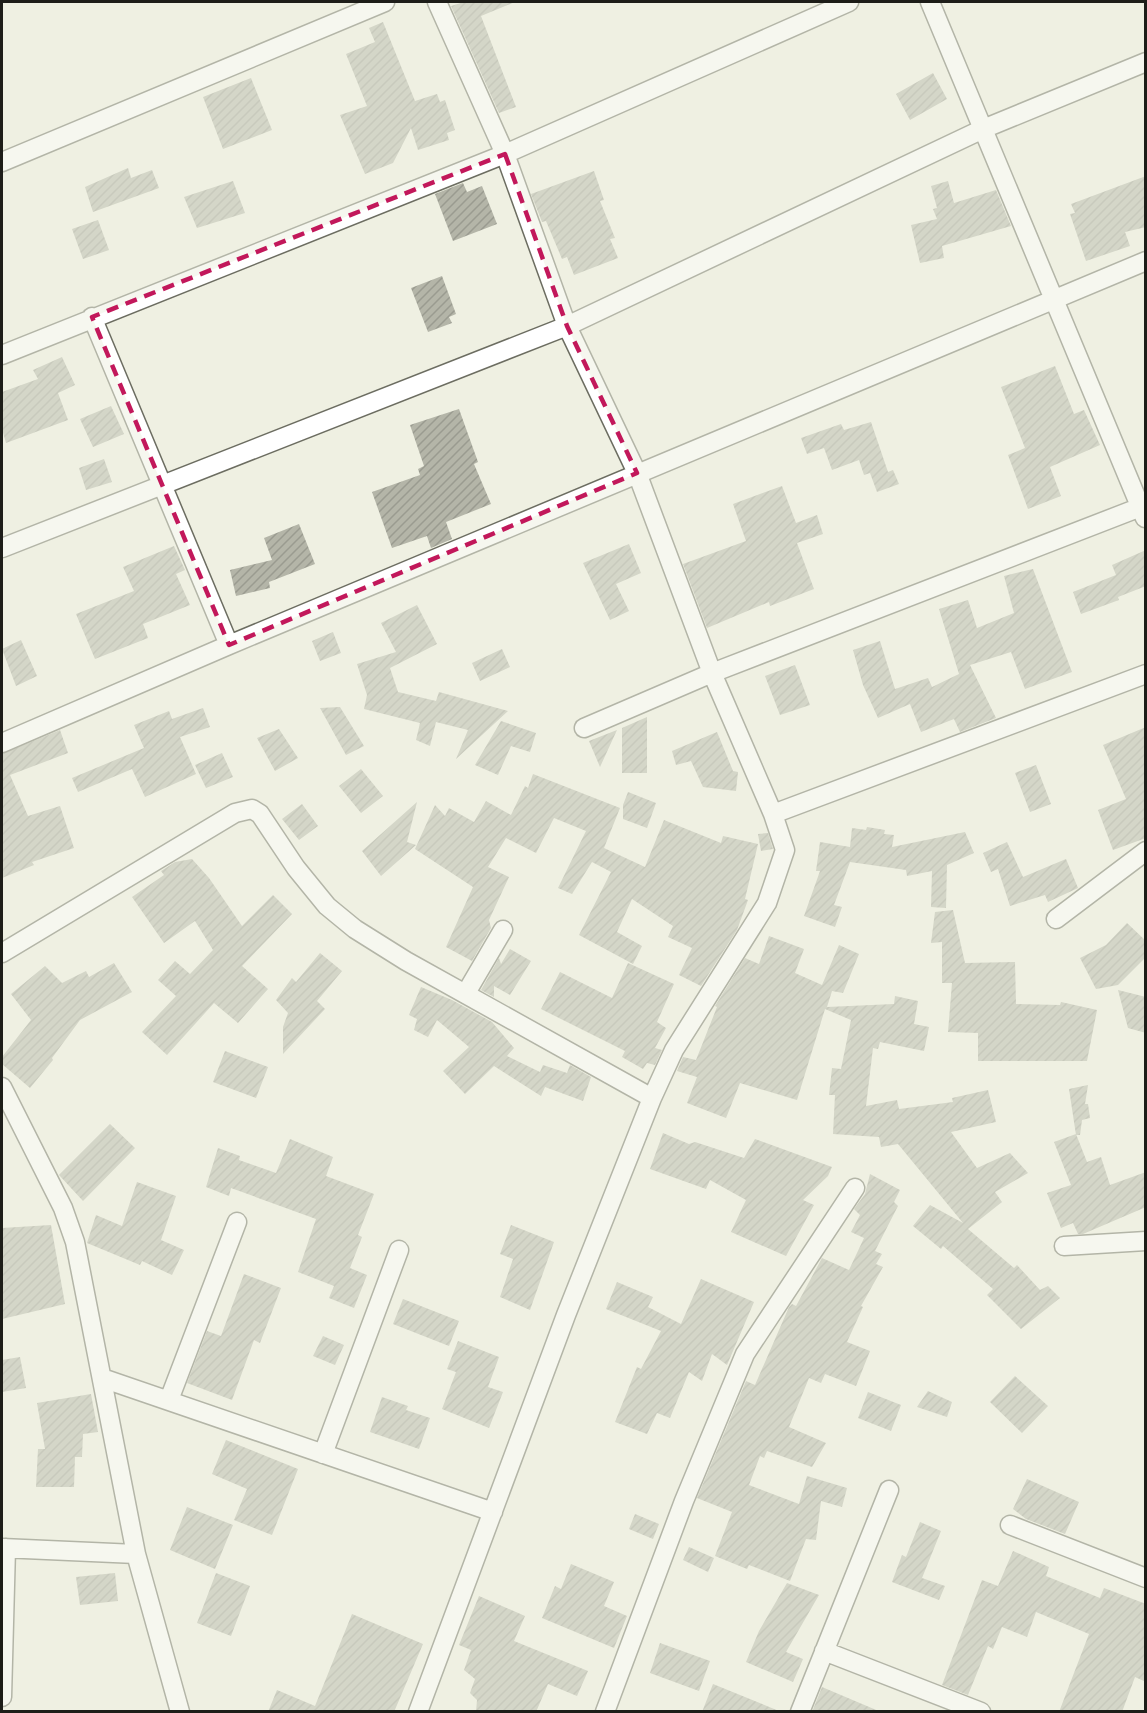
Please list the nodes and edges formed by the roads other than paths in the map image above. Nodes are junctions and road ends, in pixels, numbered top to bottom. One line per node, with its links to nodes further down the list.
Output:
1 (385, 2): 8 (street)
2 (438, 2): 7 (street)
3 (849, 2): 7 (street)
4 (930, 2): 6 (street)
5 (1146, 62): 6 (street)
6 (983, 129): 10 (street); 12 (street)
7 (505, 154): 11 (street); 12 (street)
8 (2, 162)
9 (1146, 261): 10 (street)
10 (1054, 298): 14 (street); 16 (street)
11 (92, 317): 13 (street); 15 (street)
12 (567, 326): 14 (street); 15 (street)
13 (2, 355)
14 (637, 473): 18 (street); 19 (street)
15 (163, 484): 17 (street); 18 (street)
16 (1144, 510): 19 (street)
17 (2, 548)
18 (229, 645): 22 (street)
19 (712, 673): 21 (street); 23 (street)
20 (1146, 674): 23 (street)
21 (584, 728)
22 (2, 743)
23 (773, 814): 30 (street)
24 (1146, 851): 25 (street)
25 (1056, 919)
26 (503, 930): 28 (street)
27 (2, 953): 28 (street)
28 (466, 993): 30 (street)
29 (2, 1087): 36 (street)
30 (652, 1098): 40 (street)
31 (855, 1188): 49 (street)
32 (237, 1222): 37 (street)
33 (1146, 1241): 34 (street)
34 (1064, 1246)
35 (399, 1250): 38 (street)
36 (102, 1378): 37 (street); 43 (street)
37 (169, 1400): 38 (street)
38 (323, 1454): 40 (street)
39 (889, 1490): 45 (street)
40 (493, 1512): 48 (street)
41 (1010, 1525): 44 (street)
42 (4, 1548): 43 (street); 46 (street)
43 (136, 1554): 47 (street)
44 (1146, 1578)
45 (824, 1651): 50 (street); 51 (street)
46 (2, 1697)
47 (180, 1712)
48 (418, 1712)
49 (605, 1712)
50 (800, 1712)
51 (981, 1712)

